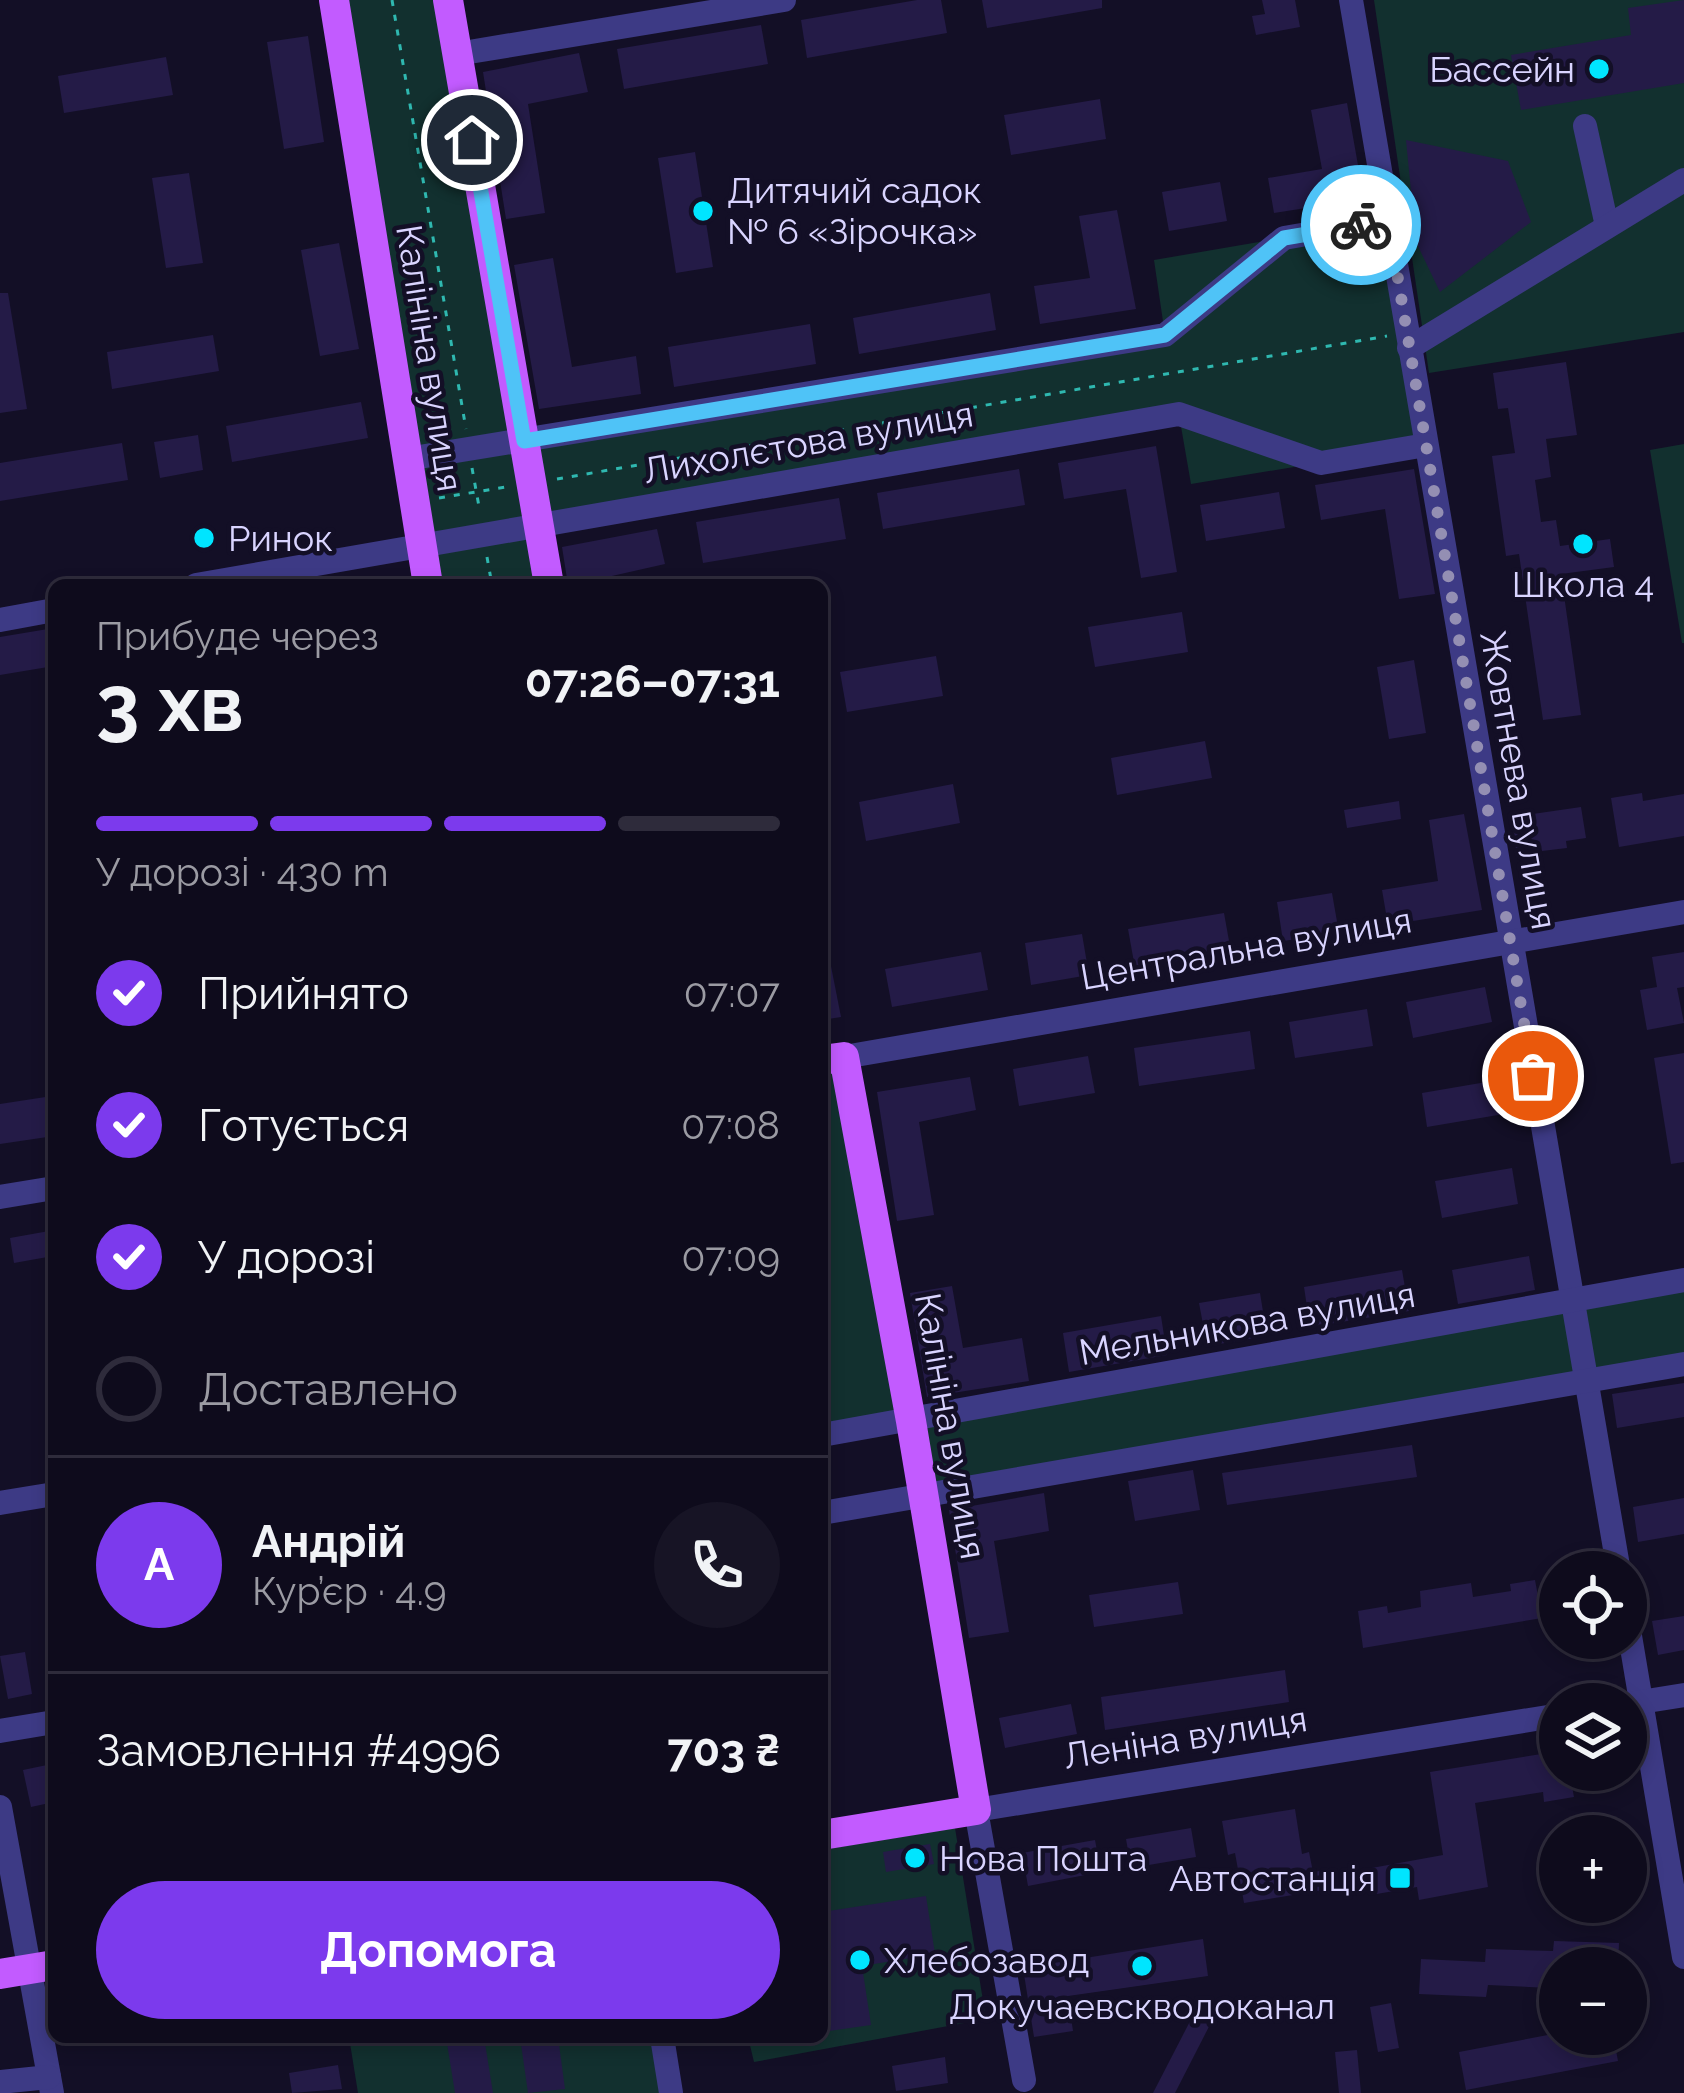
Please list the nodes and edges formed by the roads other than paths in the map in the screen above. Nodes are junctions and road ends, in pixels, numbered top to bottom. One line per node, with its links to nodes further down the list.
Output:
1 (334, 0): 13 (main road, Калініна вулиця)
2 (448, 0): 5 (main road)
3 (784, 0): 5 (street)
4 (1352, 0): 8 (street, Жовтнева вулиця)
5 (457, 54): 11 (main road)
6 (1585, 126): 9 (street)
7 (1684, 180): 9 (street)
8 (1388, 220): 10 (street, Жовтнева вулиця); 11 (street, Лихолєтова вулиця)
9 (1607, 226): 10 (street)
10 (1408, 341): 12 (street, Жовтнева вулиця)
11 (524, 441): 13 (street, Лихолєтова вулиця); 14 (main road)
12 (1426, 445): 14 (street, Лихолєтова вулиця); 22 (street, Жовтнева вулиця)
13 (406, 459): 15 (main road, Калініна вулиця)
14 (538, 525): 15 (street, Лихолєтова вулиця); 18 (main road)
15 (421, 544): 16 (street, Лихолєтова вулиця); 17 (main road, Калініна вулиця)
16 (229, 579)
17 (427, 579)
18 (548, 579)
19 (48, 611): 20 (street)
20 (0, 620)
21 (1684, 912): 22 (street, Центральна вулиця)
22 (1510, 943): 23 (street, Центральна вулиця); 27 (street, Жовтнева вулиця)
23 (833, 1059): 30 (main road, Калініна вулиця)
24 (48, 1189): 25 (street)
25 (0, 1197)
26 (1684, 1280): 27 (street, Мельникова вулиця)
27 (1570, 1300): 29 (street, Жовтнева вулиця); 30 (street, Мельникова вулиця)
28 (1684, 1364): 29 (street)
29 (1585, 1382): 33 (street); 36 (street, Жовтнева вулиця)
30 (911, 1421): 31 (street, Мельникова вулиця); 33 (main road, Калініна вулиця)
31 (828, 1434)
32 (48, 1495): 34 (street)
33 (925, 1498): 35 (street); 44 (main road, Калініна вулиця)
34 (0, 1503)
35 (828, 1512)
36 (1615, 1551)
37 (1684, 1695): 38 (street)
38 (1647, 1701)
39 (1539, 1718): 44 (street, Леніна вулиця)
40 (48, 1723): 41 (street)
41 (0, 1731)
42 (1647, 1769): 46 (street)
43 (0, 1807): 47 (street)
44 (976, 1810): 45 (main road, Леніна вулиця); 49 (street)
45 (828, 1834)
46 (1684, 1957)
47 (28, 1969): 51 (street)
48 (663, 2043): 52 (street)
49 (1024, 2080)
50 (0, 2082): 51 (street)
51 (51, 2085)
52 (671, 2093)

